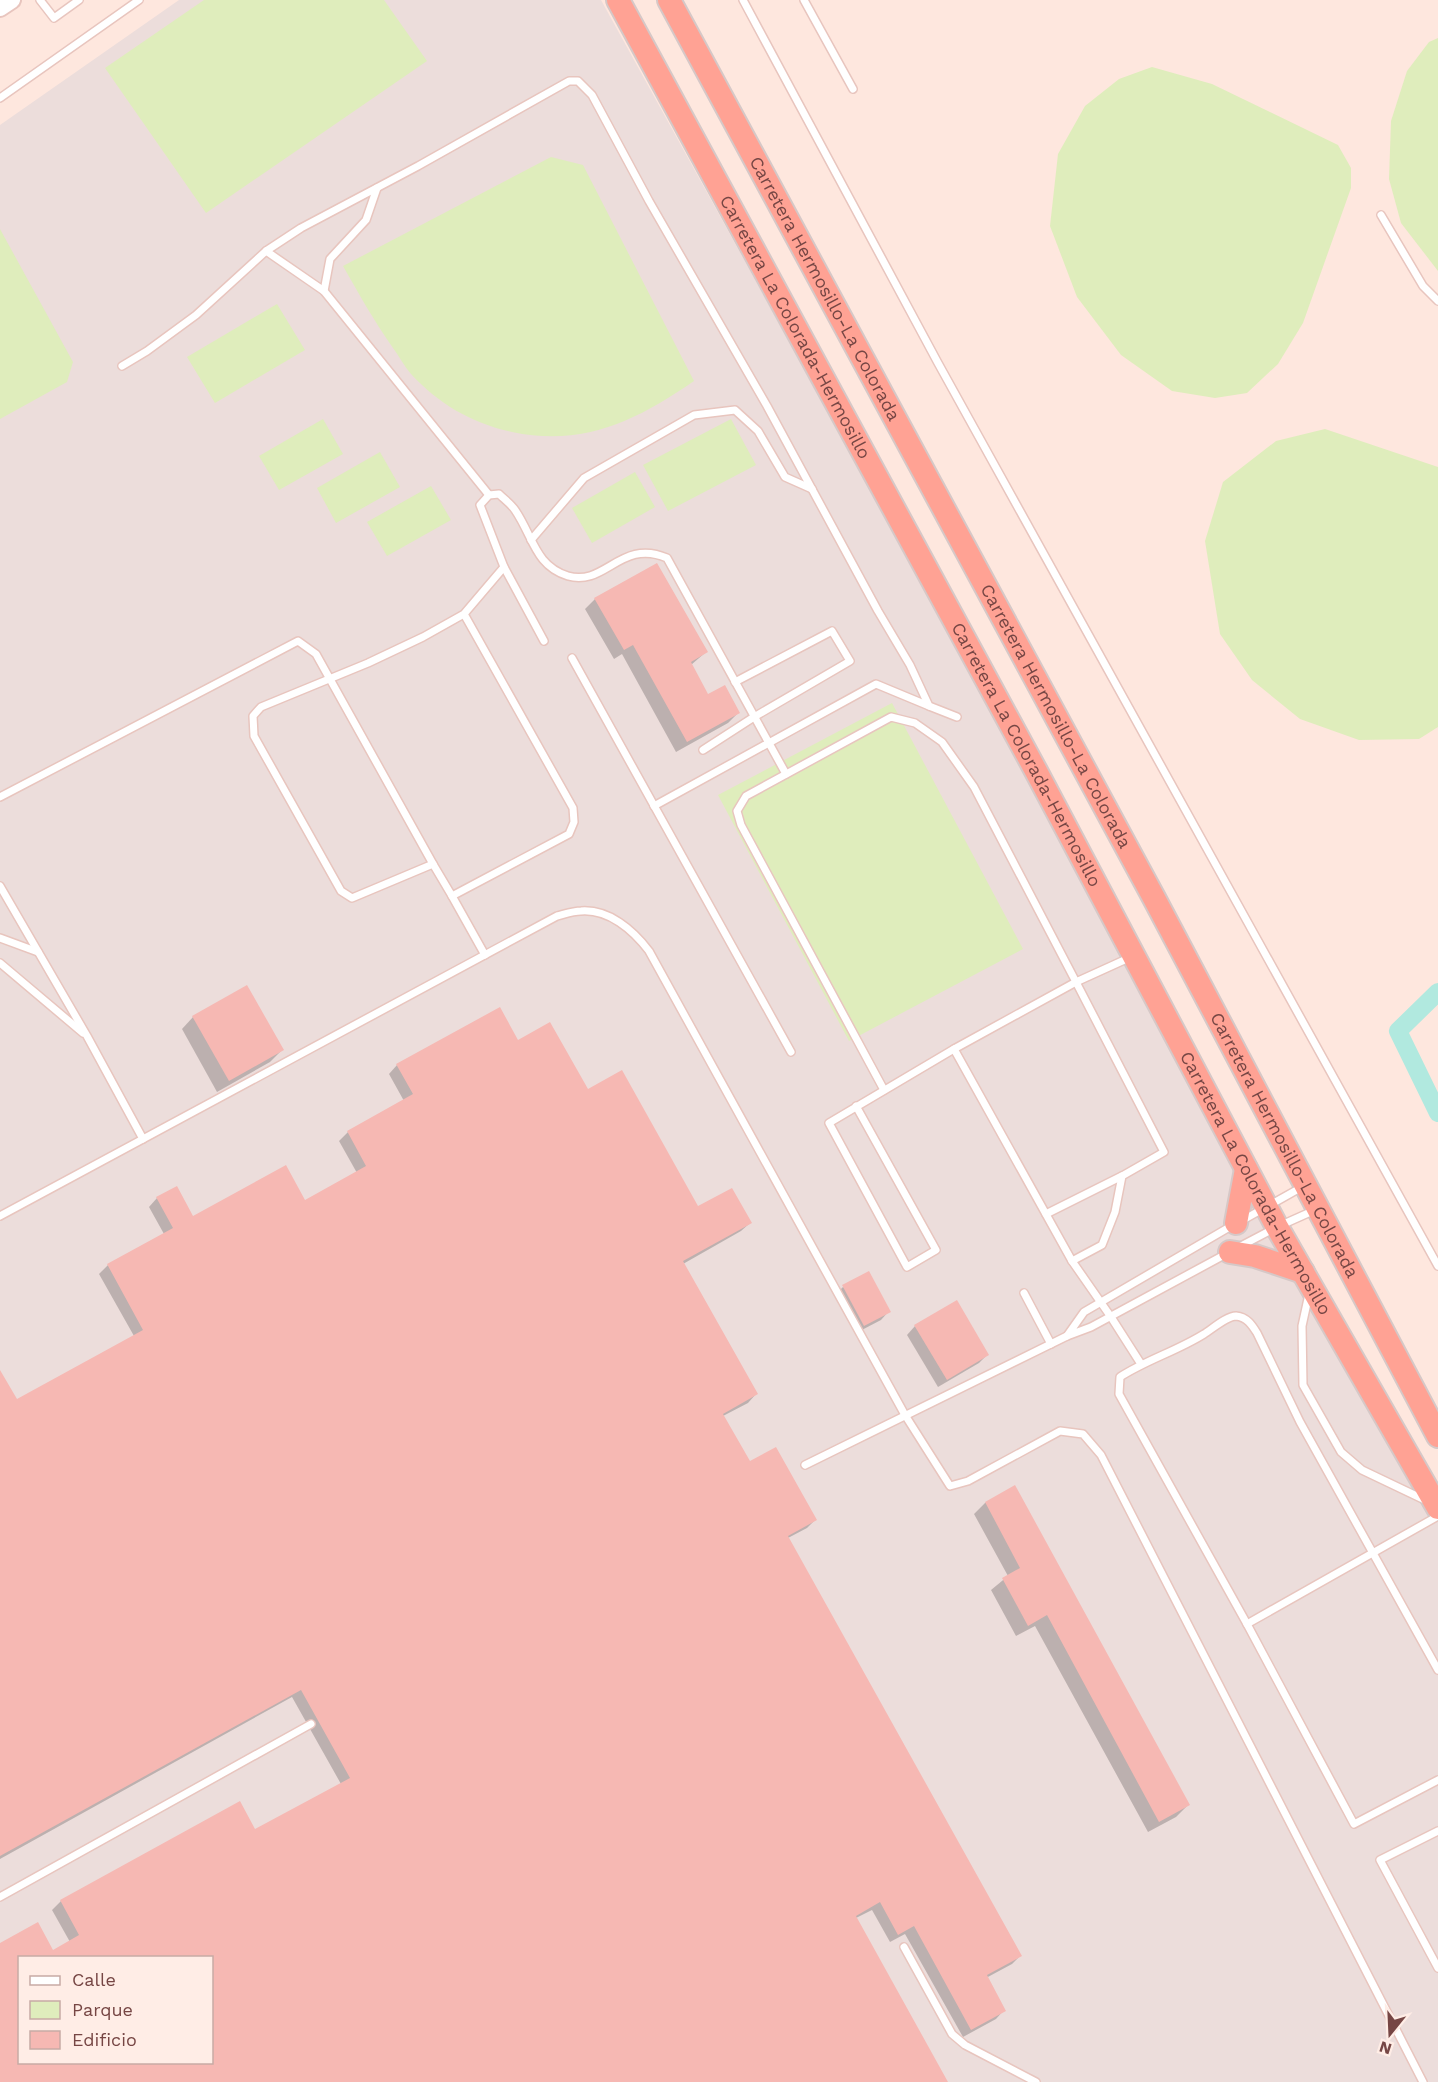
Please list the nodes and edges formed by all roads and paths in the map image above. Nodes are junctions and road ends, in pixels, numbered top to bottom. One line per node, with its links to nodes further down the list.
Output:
1 (12, 0): 9 (street)
2 (40, 0): 3 (lane)
3 (79, 0)
4 (139, 0): 11 (lane)
5 (618, 0): 41 (highway, Carretera La Colorada-Hermosillo)
6 (669, 0): 52 (highway, Carretera Hermosillo-La Colorada)
7 (743, 0): 61 (lane)
8 (804, 0): 10 (lane)
9 (0, 9)
10 (853, 88)
11 (0, 98)
12 (377, 188): 14 (lane); 15 (lane); 18 (lane)
13 (1381, 215): 16 (lane)
14 (266, 251): 15 (lane); 17 (lane)
15 (324, 291): 19 (lane)
16 (1438, 301)
17 (123, 366)
18 (812, 489): 20 (lane); 27 (lane)
19 (489, 495): 20 (lane); 21 (lane)
20 (531, 540): 26 (lane)
21 (504, 567): 22 (lane); 23 (lane)
22 (464, 614): 25 (lane); 37 (lane)
23 (544, 640)
24 (572, 658): 34 (lane)
25 (330, 680): 33 (lane); 35 (lane); 35 (lane)
26 (735, 682): 28 (lane); 28 (lane)
27 (929, 706): 29 (lane); 30 (lane)
28 (754, 717): 30 (lane); 31 (lane)
29 (957, 717)
30 (768, 742): 32 (lane); 34 (lane)
31 (703, 750)
32 (786, 774): 43 (lane); 47 (lane)
33 (0, 797)
34 (654, 806): 46 (lane)
35 (433, 864): 37 (lane)
36 (0, 886): 39 (lane)
37 (452, 896): 40 (lane)
38 (0, 938): 39 (lane)
39 (38, 952): 44 (lane)
40 (485, 955): 49 (lane); 69 (lane)
41 (1134, 955): 43 (lane); 50 (highway, Carretera La Colorada-Hermosillo)
42 (0, 963): 44 (lane)
43 (1076, 982): 45 (lane); 51 (lane)
44 (87, 1036): 49 (lane)
45 (954, 1048): 47 (lane); 55 (lane)
46 (791, 1052)
47 (884, 1090): 48 (lane)
48 (856, 1107): 48 (lane)
49 (143, 1139): 56 (lane)
50 (1246, 1169): 53 (highway, Carretera La Colorada-Hermosillo); 57 (highway)
51 (1122, 1176): 55 (lane); 60 (lane)
52 (1306, 1185): 53 (lane); 54 (highway, Carretera Hermosillo-La Colorada)
53 (1266, 1206): 57 (lane); 58 (highway, Carretera La Colorada-Hermosillo)
54 (1319, 1208): 58 (lane); 70 (highway, Carretera Hermosillo-La Colorada)
55 (1046, 1214): 60 (lane)
56 (0, 1216)
57 (1236, 1223): 64 (lane)
58 (1277, 1227): 59 (lane); 62 (highway, Carretera La Colorada-Hermosillo)
59 (1230, 1252): 62 (highway); 65 (lane)
60 (1072, 1261): 64 (lane)
61 (1438, 1266)
62 (1307, 1279): 72 (highway, Carretera La Colorada-Hermosillo); 72 (lane)
63 (1024, 1293): 67 (lane)
64 (1100, 1302): 65 (lane); 66 (lane)
65 (1111, 1317): 66 (lane); 68 (lane)
66 (1067, 1336): 67 (lane)
67 (1051, 1344): 69 (lane)
68 (1140, 1364): 74 (lane); 75 (lane)
69 (905, 1415): 71 (lane); 84 (lane)
70 (1438, 1436)
71 (805, 1465)
72 (1438, 1507)
73 (1438, 1516): 74 (lane)
74 (1373, 1552): 75 (lane); 76 (lane)
75 (1247, 1624): 78 (lane)
76 (1438, 1670)
77 (311, 1724): 80 (lane)
78 (1438, 1780)
79 (1438, 1831): 82 (lane)
80 (0, 1897)
81 (904, 1947): 83 (lane)
82 (1438, 1968)
83 (1035, 2082)
84 (1424, 2082)

